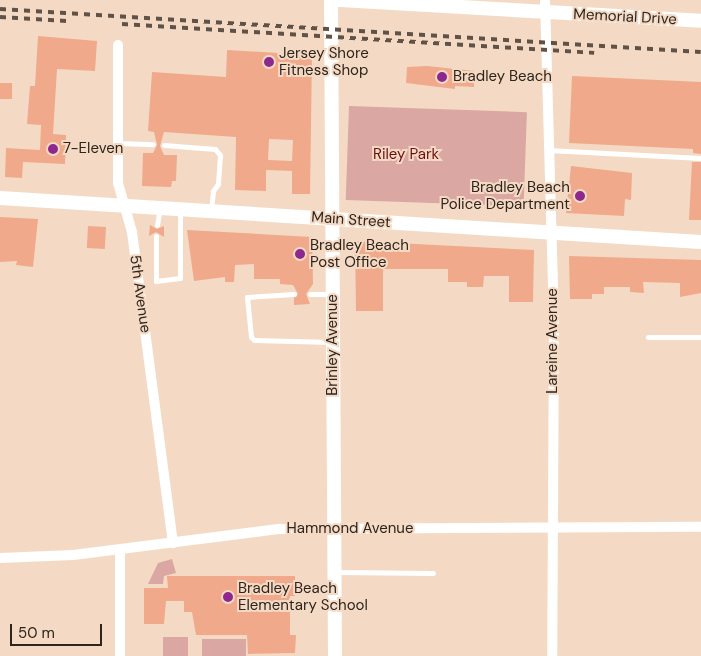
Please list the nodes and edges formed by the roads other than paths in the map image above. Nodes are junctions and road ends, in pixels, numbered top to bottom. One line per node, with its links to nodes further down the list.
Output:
1 (331, 0): 16 (street, Brinley Avenue)
2 (340, 0): 3 (street, Memorial Drive)
3 (545, 6): 4 (street, Memorial Drive); 9 (street, Lareine Avenue)
4 (701, 21)
5 (118, 45): 6 (street, 5th Avenue)
6 (118, 144): 7 (lane); 12 (street, 5th Avenue)
7 (153, 144)
8 (164, 145): 15 (lane)
9 (548, 150): 10 (lane); 18 (street, Lareine Avenue)
10 (701, 158)
11 (0, 198): 12 (street, Main Street)
12 (125, 206): 13 (street, Main Street); 30 (street, 5th Avenue)
13 (160, 208): 14 (street, Main Street); 17 (lane)
14 (180, 209): 15 (street, Main Street); 19 (lane)
15 (211, 211): 16 (street, Main Street)
16 (332, 218): 18 (street, Main Street); 23 (street, Brinley Avenue)
17 (157, 225)
18 (550, 232): 20 (street, Main Street); 28 (street, Lareine Avenue)
19 (156, 236)
20 (701, 242)
21 (294, 294): 26 (lane)
22 (310, 294): 23 (lane)
23 (333, 294): 26 (street, Brinley Avenue)
24 (648, 337): 25 (lane)
25 (701, 337)
26 (333, 342): 29 (street, Brinley Avenue)
27 (701, 527): 28 (street, Hammond Avenue)
28 (552, 528): 29 (street, Hammond Avenue); 37 (street, Lareine Avenue)
29 (334, 529): 30 (street, Hammond Avenue); 33 (street, Brinley Avenue)
30 (173, 543): 31 (street, Hammond Avenue)
31 (120, 550): 32 (street, Hammond Avenue); 35 (street)
32 (0, 558)
33 (334, 572): 34 (lane); 36 (street, Brinley Avenue)
34 (433, 573)
35 (120, 656)
36 (335, 656)
37 (552, 656)

